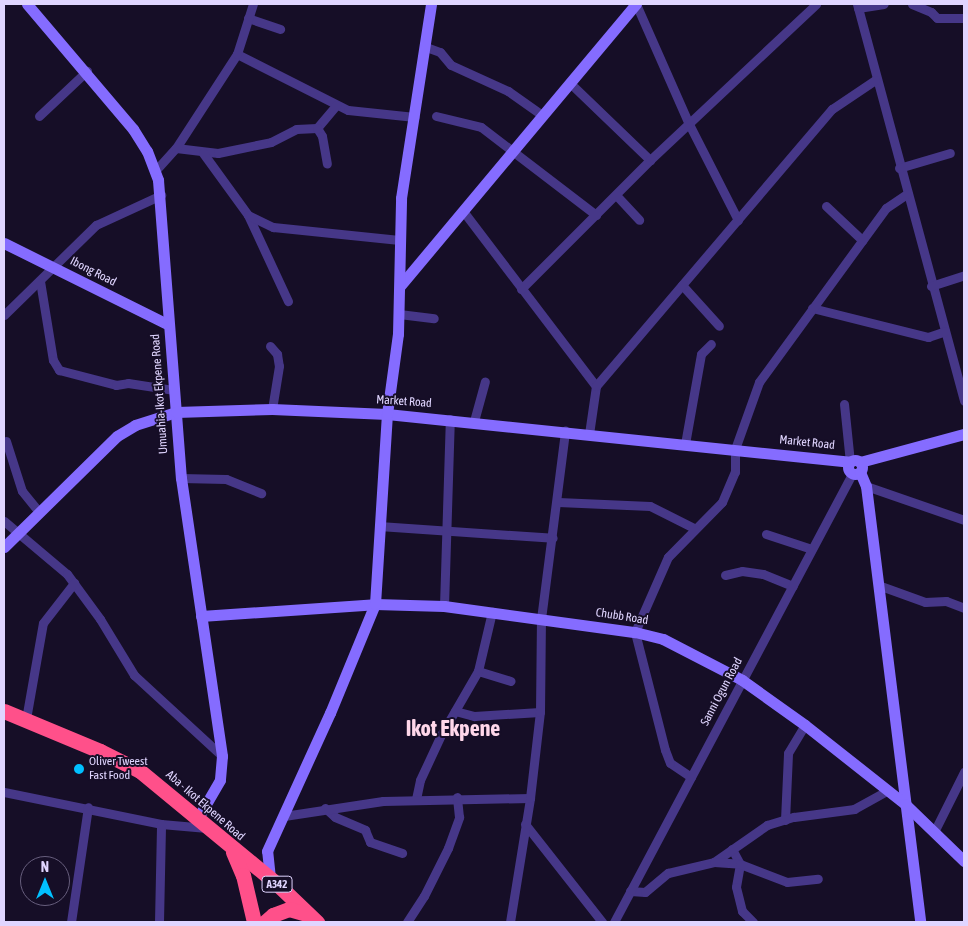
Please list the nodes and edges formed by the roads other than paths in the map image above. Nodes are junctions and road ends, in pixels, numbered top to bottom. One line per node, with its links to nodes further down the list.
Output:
1 (27, 4): 14 (main road, Umuahia-Ikot Ekpene Road)
2 (253, 4): 10 (street)
3 (431, 4): 12 (main road)
4 (636, 4): 16 (main road); 22 (street)
5 (816, 4): 22 (street)
6 (884, 4): 8 (street)
7 (912, 4): 9 (street)
8 (857, 6): 15 (street)
9 (963, 16)
10 (248, 18): 11 (street); 13 (street)
11 (280, 29)
12 (426, 47): 20 (street); 21 (main road)
13 (237, 54): 17 (street); 24 (street)
14 (87, 71): 18 (street); 31 (main road, Umuahia-Ikot Ekpene Road)
15 (875, 80): 30 (street); 40 (street)
16 (571, 84): 20 (main road); 28 (street)
17 (336, 105): 21 (street); 23 (street)
18 (39, 116)
19 (436, 116): 27 (street)
20 (542, 116): 27 (main road)
21 (414, 117): 43 (main road)
22 (689, 124): 28 (street); 40 (street)
23 (316, 128): 26 (street); 29 (street)
24 (176, 148): 26 (street); 31 (street)
25 (950, 152): 30 (street)
26 (203, 153): 37 (street)
27 (512, 153): 36 (main road); 38 (street)
28 (650, 160): 34 (street)
29 (327, 164)
30 (900, 168): 32 (street)
31 (155, 171): 33 (main road, Umuahia-Ikot Ekpene Road)
32 (906, 194): 44 (street); 51 (street)
33 (161, 195): 46 (street); 58 (main road, Umuahia-Ikot Ekpene Road)
34 (616, 196): 38 (street); 39 (street)
35 (826, 206): 44 (street)
36 (463, 211): 50 (main road); 52 (street)
37 (248, 215): 41 (street); 42 (street)
38 (596, 215): 52 (street)
39 (639, 220)
40 (738, 220): 49 (street)
41 (264, 223): 42 (street); 43 (street)
42 (256, 231): 53 (street)
43 (399, 240): 50 (main road)
44 (862, 240): 54 (street)
45 (4, 243): 46 (main road, Ibong Road)
46 (54, 268): 48 (street); 58 (main road, Ibong Road)
47 (964, 275): 51 (street)
48 (40, 281): 56 (street); 65 (street)
49 (682, 285): 59 (street); 64 (street)
50 (400, 286): 55 (main road)
51 (931, 286): 60 (street)
52 (521, 290): 64 (street)
53 (288, 301)
54 (812, 308): 60 (street); 78 (street)
55 (399, 314): 57 (street); 70 (main road)
56 (4, 315)
57 (434, 318)
58 (169, 325): 65 (main road, Umuahia-Ikot Ekpene Road)
59 (719, 326)
60 (945, 331): 66 (street)
61 (711, 344): 77 (street)
62 (270, 346): 68 (street)
63 (485, 381): 72 (street)
64 (596, 386): 74 (street)
65 (174, 390): 69 (main road, Umuahia-Ikot Ekpene Road)
66 (964, 401)
67 (844, 404): 79 (street)
68 (272, 409): 69 (main road, Market Road); 70 (main road, Market Road)
69 (176, 412): 80 (main road, Umuahia-Ikot Ekpene Road); 84 (main road, Market Road)
70 (387, 414): 71 (main road, Market Road); 87 (main road)
71 (450, 419): 72 (main road, Market Road); 89 (street)
72 (474, 422): 73 (main road, Market Road)
73 (565, 431): 74 (main road, Market Road); 83 (street)
74 (589, 434): 77 (main road, Market Road)
75 (964, 434): 79 (main road)
76 (6, 441): 84 (street)
77 (685, 444): 78 (main road, Market Road)
78 (735, 449): 79 (main road, Market Road); 88 (street)
79 (856, 467): 81 (main road); 94 (street, Sanni Ogun Road)
80 (181, 478): 82 (street); 103 (main road, Umuahia-Ikot Ekpene Road)
81 (866, 486): 85 (street); 97 (main road)
82 (261, 494)
83 (558, 502): 88 (street); 92 (street)
84 (38, 511): 90 (main road, Market Road)
85 (964, 520)
86 (4, 521): 90 (street)
87 (379, 526): 89 (street); 99 (main road)
88 (694, 528): 105 (street)
89 (448, 530): 92 (street); 100 (street)
90 (19, 533): 93 (main road, Market Road); 96 (street)
91 (766, 534): 94 (street)
92 (553, 538): 104 (street)
93 (4, 547)
94 (812, 549): 98 (street, Sanni Ogun Road)
95 (725, 575): 98 (street)
96 (74, 583): 112 (street); 114 (street)
97 (878, 585): 101 (street); 122 (main road)
98 (793, 586): 107 (street, Sanni Ogun Road)
99 (374, 604): 100 (main road, Chubb Road); 103 (main road, Chubb Road); 125 (main road)
100 (444, 606): 102 (main road, Chubb Road)
101 (964, 608)
102 (492, 612): 104 (main road, Chubb Road); 106 (street)
103 (201, 616): 114 (main road, Umuahia-Ikot Ekpene Road)
104 (541, 620): 105 (main road, Chubb Road); 111 (street)
105 (635, 632): 107 (main road, Chubb Road); 116 (street)
106 (478, 671): 108 (street); 110 (street)
107 (742, 680): 113 (main road, Chubb Road); 116 (street, Sanni Ogun Road)
108 (510, 681)
109 (4, 711): 112 (highway, Aba - Ikot Ekpene Road / A342)
110 (455, 712): 111 (street); 121 (street)
111 (540, 712): 120 (street)
112 (26, 719): 127 (highway, Aba - Ikot Ekpene Road / A342)
113 (805, 725): 117 (main road, Chubb Road); 126 (street)
114 (222, 756): 127 (main road, Umuahia-Ikot Ekpene Road)
115 (964, 772): 130 (street)
116 (691, 777): 139 (street, Sanni Ogun Road)
117 (886, 791): 122 (main road, Chubb Road); 126 (street)
118 (4, 792): 123 (street)
119 (457, 797): 120 (street); 121 (street); 145 (street)
120 (530, 798): 129 (street)
121 (416, 799): 124 (street)
122 (905, 804): 130 (main road, Chubb Road); 150 (main road)
123 (88, 807): 128 (street); 141 (street)
124 (325, 808): 125 (street); 133 (street)
125 (284, 816): 137 (main road)
126 (785, 820): 131 (street)
127 (203, 823): 128 (street); 132 (highway, Aba - Ikot Ekpene Road / A342)
128 (161, 824): 142 (street)
129 (525, 824): 146 (street); 147 (street)
130 (935, 830): 134 (main road, Chubb Road)
131 (732, 849): 135 (street); 136 (street)
132 (233, 851): 137 (highway, Aba - Ikot Ekpene Road / A342); 143 (highway)
133 (402, 853)
134 (964, 861)
135 (714, 862): 136 (street); 139 (street)
136 (740, 864): 138 (street); 149 (street)
137 (270, 878): 140 (highway, Aba - Ikot Ekpene Road / A342)
138 (818, 880)
139 (630, 891): 148 (street, Sanni Ogun Road)
140 (313, 919): 144 (highway)
141 (71, 922)
142 (159, 922)
143 (254, 922)
144 (265, 922)
145 (407, 922)
146 (510, 922)
147 (602, 922)
148 (614, 922)
149 (753, 922)
150 (920, 922)

